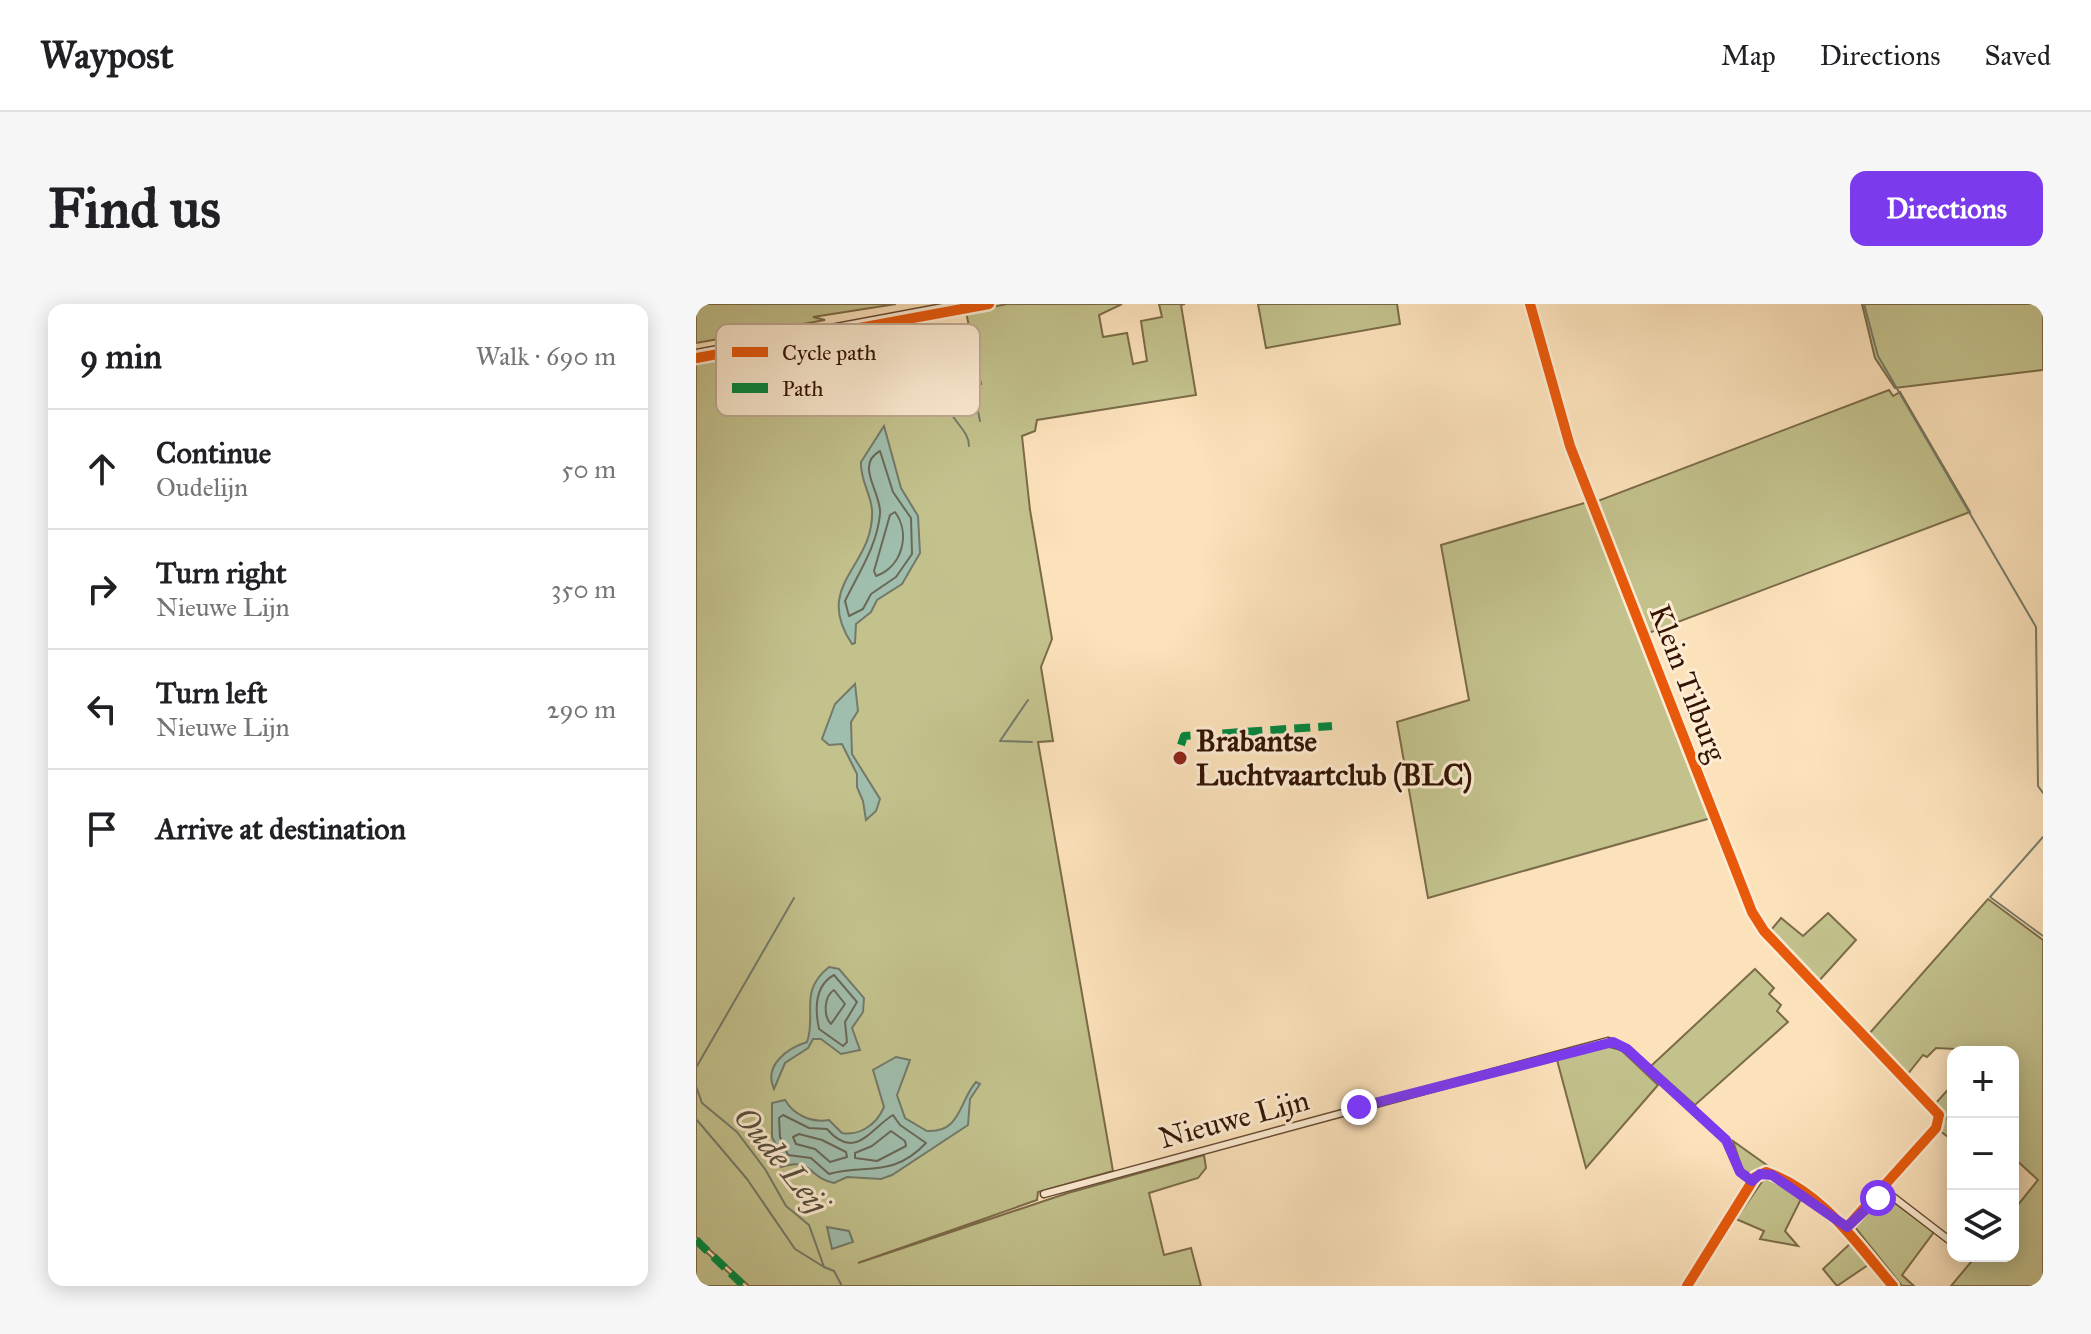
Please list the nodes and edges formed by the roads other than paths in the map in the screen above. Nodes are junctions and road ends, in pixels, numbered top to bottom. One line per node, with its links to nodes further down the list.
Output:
1 (959, 304): 3 (street)
2 (1530, 304): 7 (street, Klein Tilburg)
3 (852, 324)
4 (716, 349): 5 (street)
5 (696, 353)
6 (1752, 1181): 8 (street, Nieuwe Lijn); 9 (street); 11 (street)
7 (1884, 1190): 9 (street); 10 (street)
8 (1044, 1194)
9 (1847, 1227): 12 (street)
10 (1947, 1238)
11 (1687, 1286)
12 (1893, 1286)

